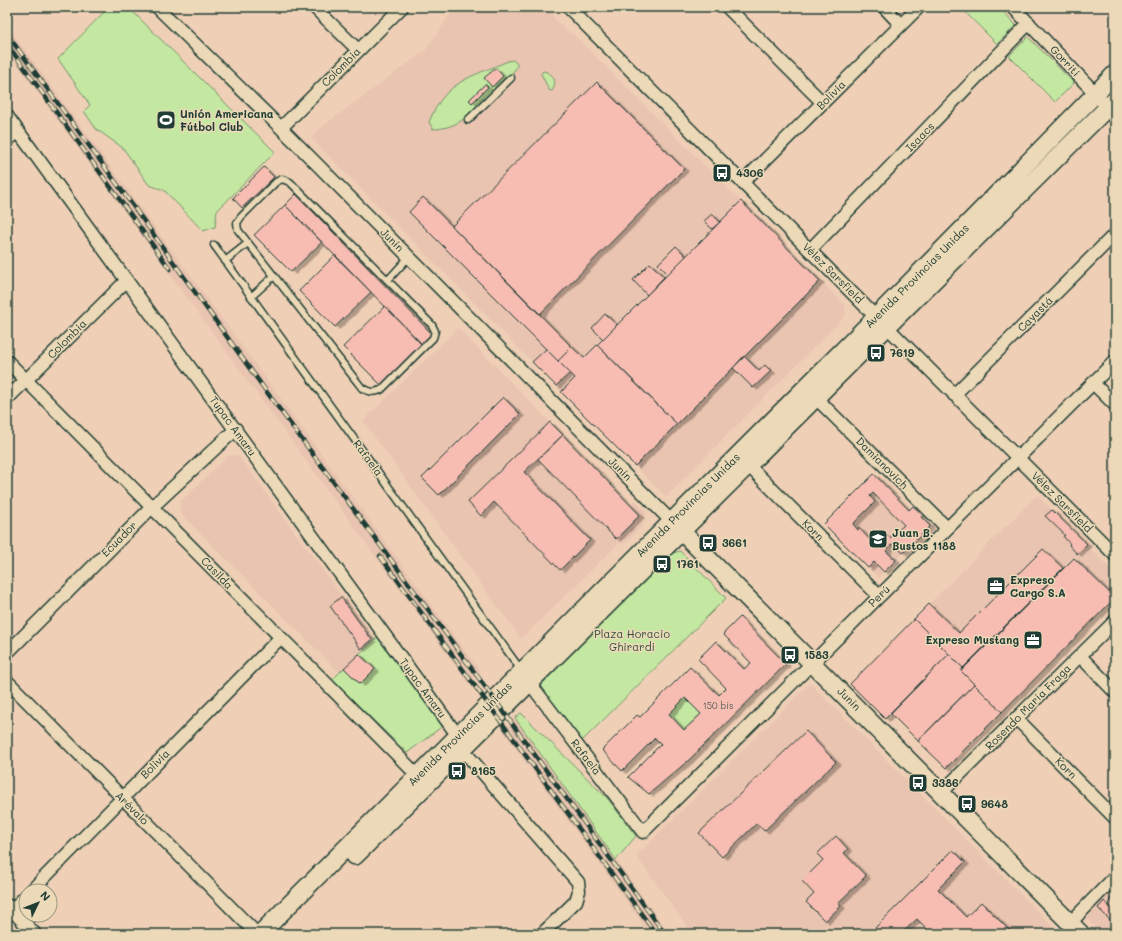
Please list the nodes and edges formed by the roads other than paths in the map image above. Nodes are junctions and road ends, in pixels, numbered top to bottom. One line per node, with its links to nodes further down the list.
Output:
1 (157, 7): 19 (street, Junín)
2 (314, 7): 11 (street)
3 (402, 7): 11 (street, Colombia)
4 (568, 7): 22 (street, Vélez Sarsfield)
5 (727, 7): 15 (street)
6 (884, 7): 10 (street)
7 (919, 7): 10 (street, Bolivia)
8 (1014, 7): 9 (street, Gorriti)
9 (1030, 23): 14 (street, Gorriti); 26 (street, Isaacs)
10 (901, 24): 15 (street, Bolivia)
11 (358, 50): 19 (street, Colombia)
12 (1115, 74): 14 (main road, Avenida Provincias Unidas)
13 (511, 78): 18 (lane)
14 (1096, 94): 16 (street, Gorriti); 33 (main road, Avenida Provincias Unidas)
15 (822, 103): 22 (street, Bolivia)
16 (1112, 109): 33 (main road, Avenida Provincias Unidas)
17 (7, 116): 20 (street, Tupac Amaru)
18 (468, 120)
19 (281, 128): 27 (street, Junín)
20 (18, 131): 21 (street); 30 (street, Tupac Amaru)
21 (7, 142)
22 (743, 182): 26 (street, Vélez Sarsfield)
23 (1115, 234): 38 (street, Cayastá)
24 (248, 243): 28 (lane); 29 (lane); 31 (lane)
25 (214, 245): 28 (lane, Rafaela)
26 (810, 250): 33 (street, Vélez Sarsfield)
27 (409, 257): 31 (lane); 46 (street, Junín)
28 (225, 261): 32 (lane, Rafaela)
29 (274, 276): 31 (lane); 32 (lane)
30 (127, 280): 36 (street, Colombia); 42 (street, Tupac Amaru)
31 (388, 280)
32 (251, 297): 55 (lane, Rafaela)
33 (882, 322): 38 (street, Vélez Sarsfield); 39 (main road, Avenida Provincias Unidas); 46 (main road, Avenida Provincias Unidas)
34 (7, 361): 36 (street, Casilda)
35 (1115, 361): 37 (street, Perú)
36 (26, 380): 40 (street, Colombia); 45 (street, Casilda)
37 (1093, 383): 41 (street); 43 (street, Perú)
38 (954, 395): 43 (street, Vélez Sarsfield)
39 (816, 398): 44 (main road, Avenida Provincias Unidas); 47 (street, Damianovich)
40 (7, 399)
41 (1115, 405)
42 (236, 430): 45 (street, Ecuador); 59 (street, Tupac Amaru)
43 (1018, 458): 47 (street, Perú); 48 (street, Vélez Sarsfield)
44 (748, 465): 46 (main road, Avenida Provincias Unidas); 49 (street, Korn)
45 (152, 507): 51 (street, Casilda); 52 (street, Ecuador)
46 (677, 526): 54 (main road, Junín); 55 (main road, Avenida Provincias Unidas)
47 (947, 528): 49 (street, Perú)
48 (1115, 555)
49 (879, 596): 54 (street, Perú)
50 (1115, 620): 53 (street, Rosendo María Fraga)
51 (280, 638): 60 (street, Casilda); 62 (street, Bolivia)
52 (7, 653)
53 (1080, 656): 57 (street); 58 (street, Rosendo María Fraga)
54 (812, 662): 61 (main road, Junín); 64 (street, Perú)
55 (526, 677): 59 (main road, Avenida Provincias Unidas); 64 (street, Rafaela)
56 (7, 681): 62 (street, Arévalo)
57 (1115, 692)
58 (1016, 718): 61 (street, Rosendo María Fraga); 63 (street, Korn)
59 (460, 742): 60 (main road, Avenida Provincias Unidas); 73 (street, Tupac Amaru)
60 (422, 780): 71 (main road, Avenida Provincias Unidas); 72 (main road, Avenida Provincias Unidas)
61 (941, 793): 69 (main road, Junín)
62 (122, 798): 66 (street, Bolivia); 71 (street, Arévalo)
63 (1115, 818)
64 (643, 832)
65 (1115, 877): 69 (street)
66 (39, 883)
67 (18, 903): 68 (street)
68 (9, 910): 70 (street)
69 (1075, 928)
70 (35, 934)
71 (259, 934)
72 (276, 934)
73 (542, 934)

